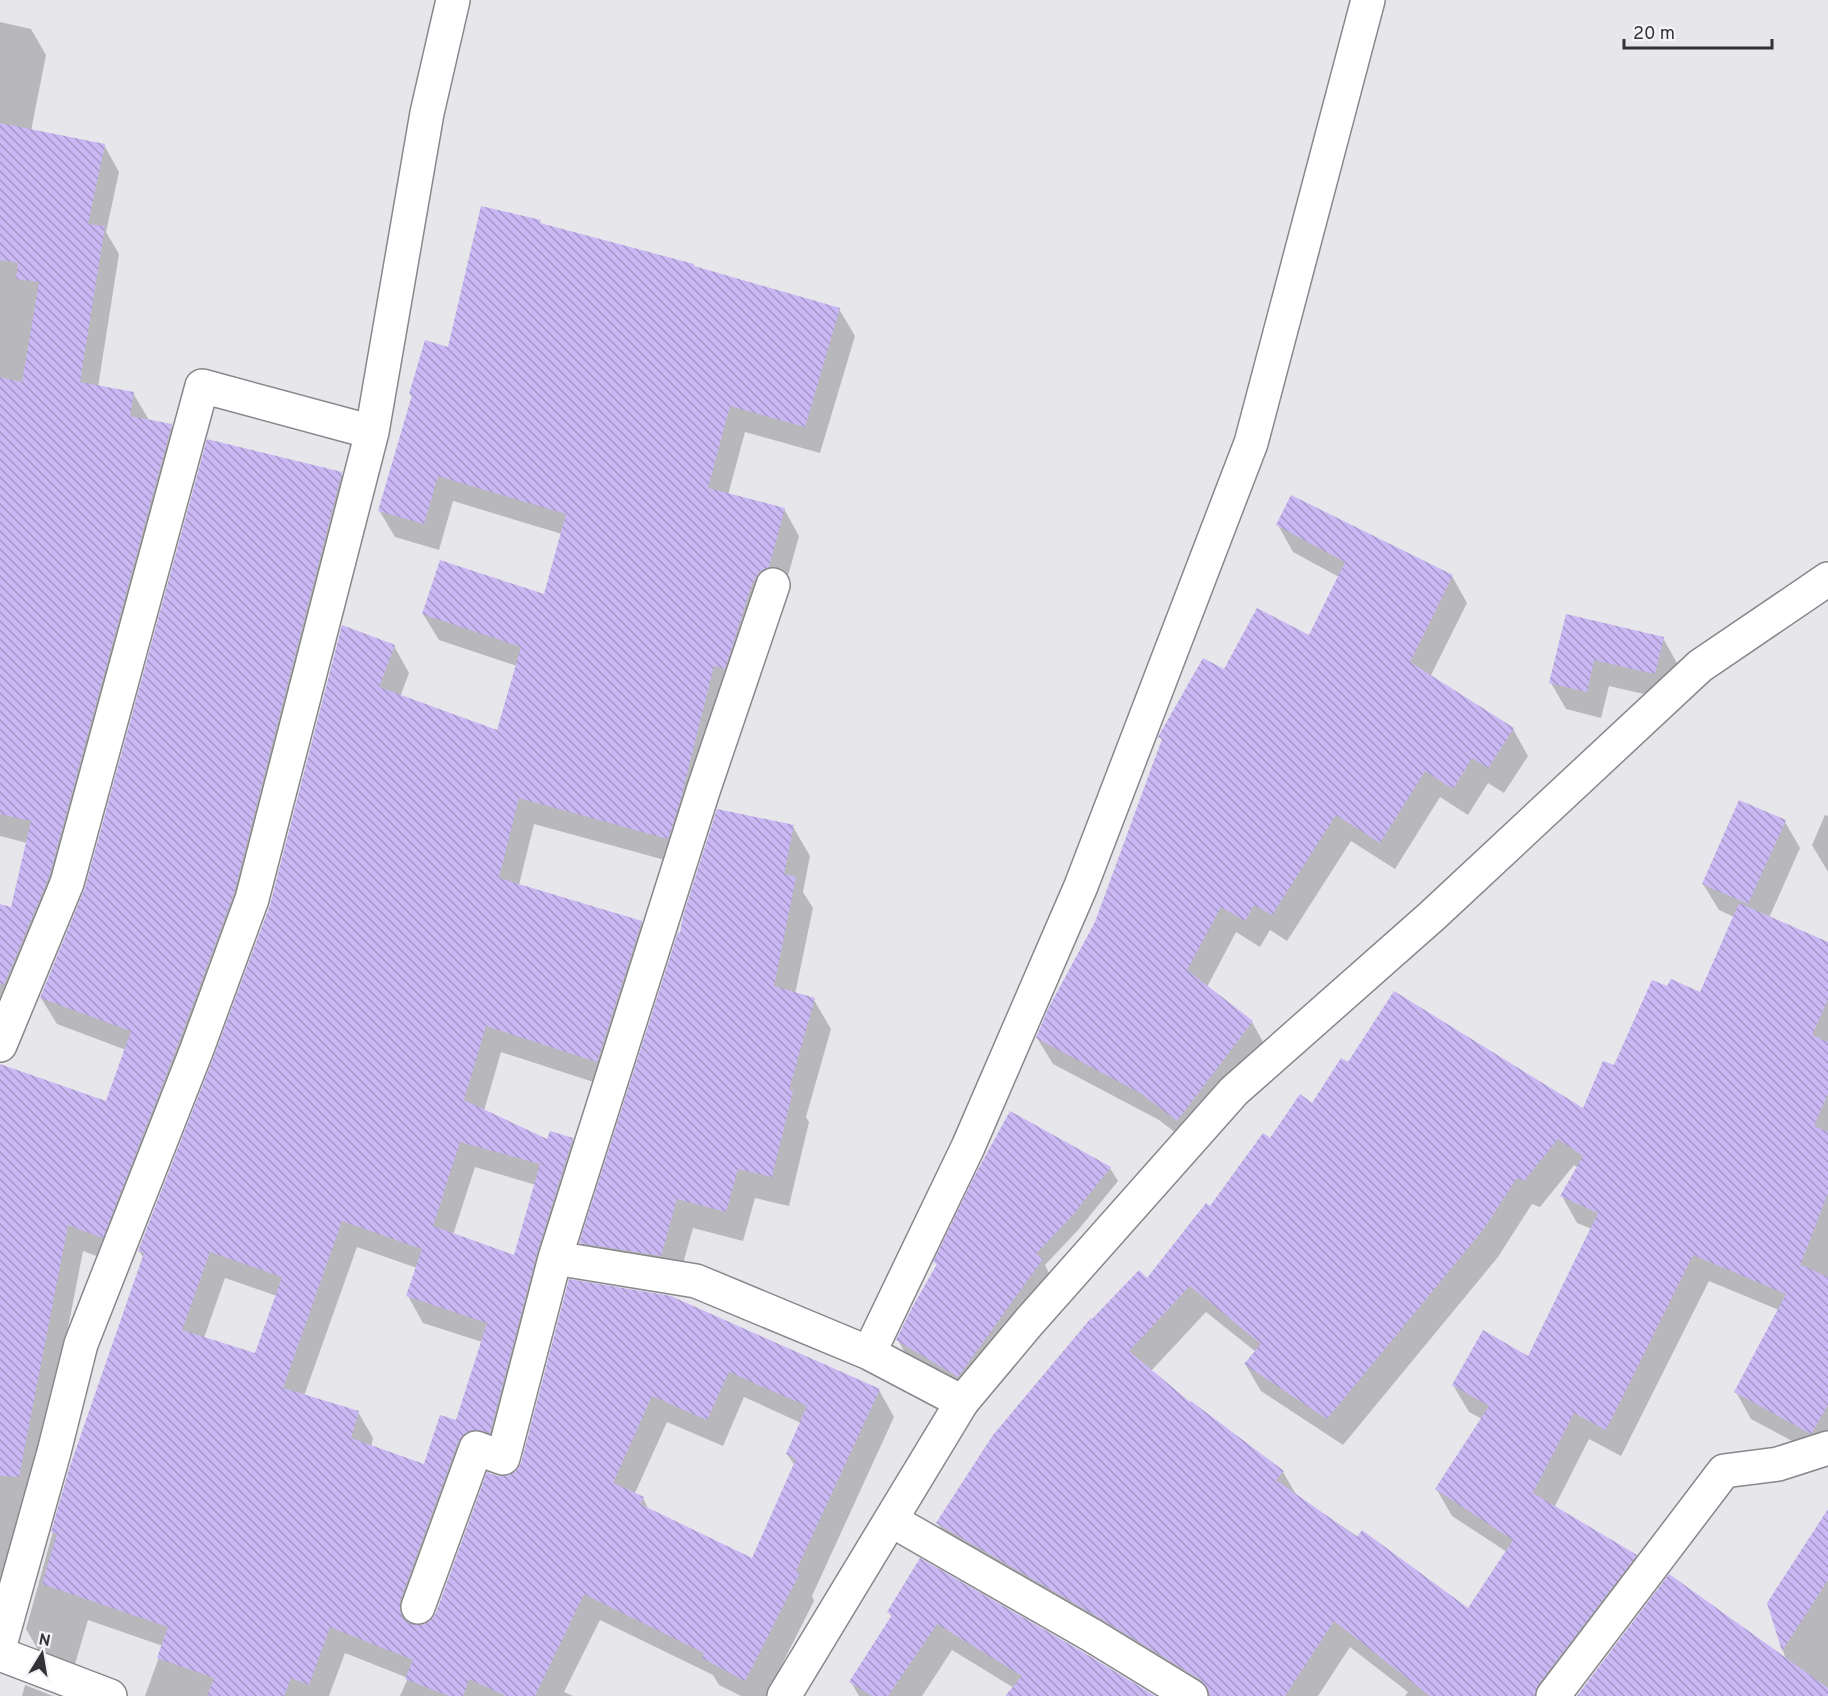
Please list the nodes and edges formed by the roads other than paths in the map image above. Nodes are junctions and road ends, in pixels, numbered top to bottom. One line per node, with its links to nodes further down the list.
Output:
1 (453, 0): 3 (street)
2 (1368, 0): 8 (street)
3 (372, 432): 6 (street); 13 (street)
4 (1828, 579): 9 (street)
5 (773, 585): 7 (street)
6 (2, 1037)
7 (555, 1258): 8 (street); 12 (street)
8 (869, 1353): 9 (street)
9 (962, 1402): 11 (street)
10 (1828, 1448): 18 (street)
11 (891, 1520): 16 (street); 17 (street)
12 (418, 1607)
13 (0, 1645)
14 (0, 1654): 15 (street)
15 (111, 1696)
16 (784, 1696)
17 (1191, 1696)
18 (1552, 1696)

